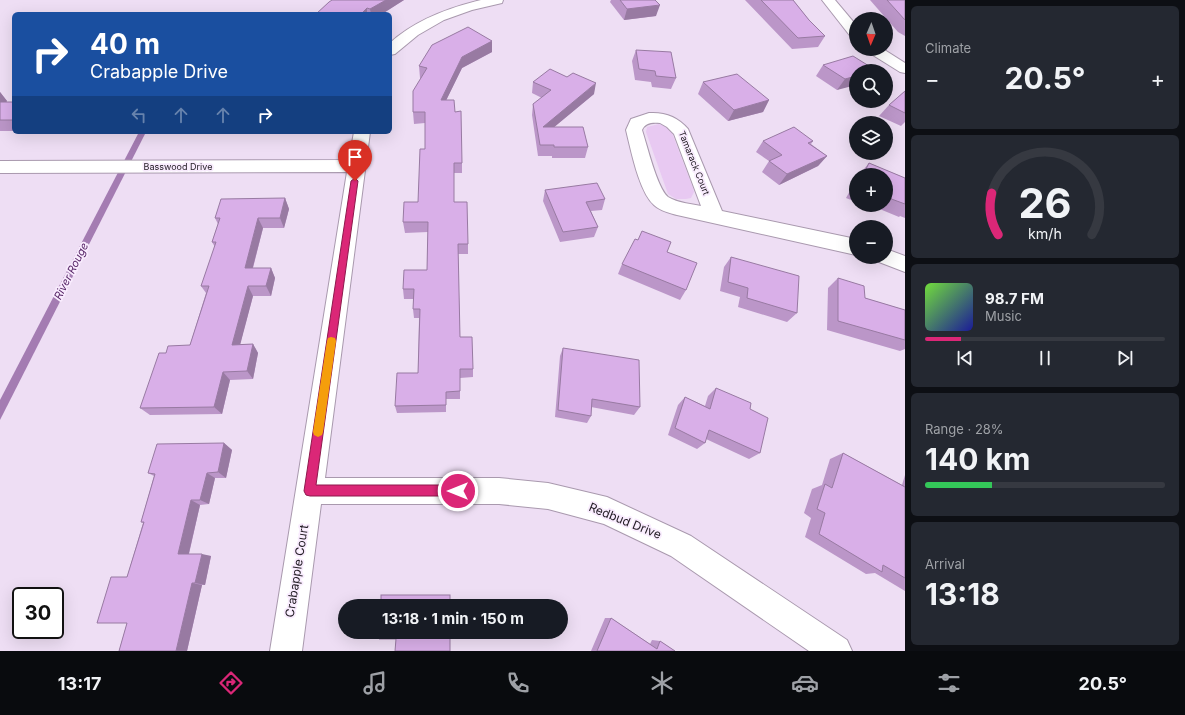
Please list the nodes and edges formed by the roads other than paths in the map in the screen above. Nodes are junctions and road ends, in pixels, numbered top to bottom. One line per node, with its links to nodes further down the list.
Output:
1 (497, 0): 4 (street)
2 (828, 0): 3 (street)
3 (849, 26)
4 (392, 49)
5 (884, 56): 6 (street)
6 (905, 69)
7 (362, 134): 8 (street, Crabapple Court)
8 (357, 166): 9 (street, Basswood Drive); 14 (street, Crabapple Court)
9 (0, 167)
10 (714, 215): 10 (street, Tamarack Court); 11 (street, Tamarack Court)
11 (849, 244)
12 (893, 260): 13 (street)
13 (905, 264)
14 (310, 491): 15 (street, Crabapple Court); 16 (street, Redbud Drive)
15 (286, 651)
16 (836, 651)

